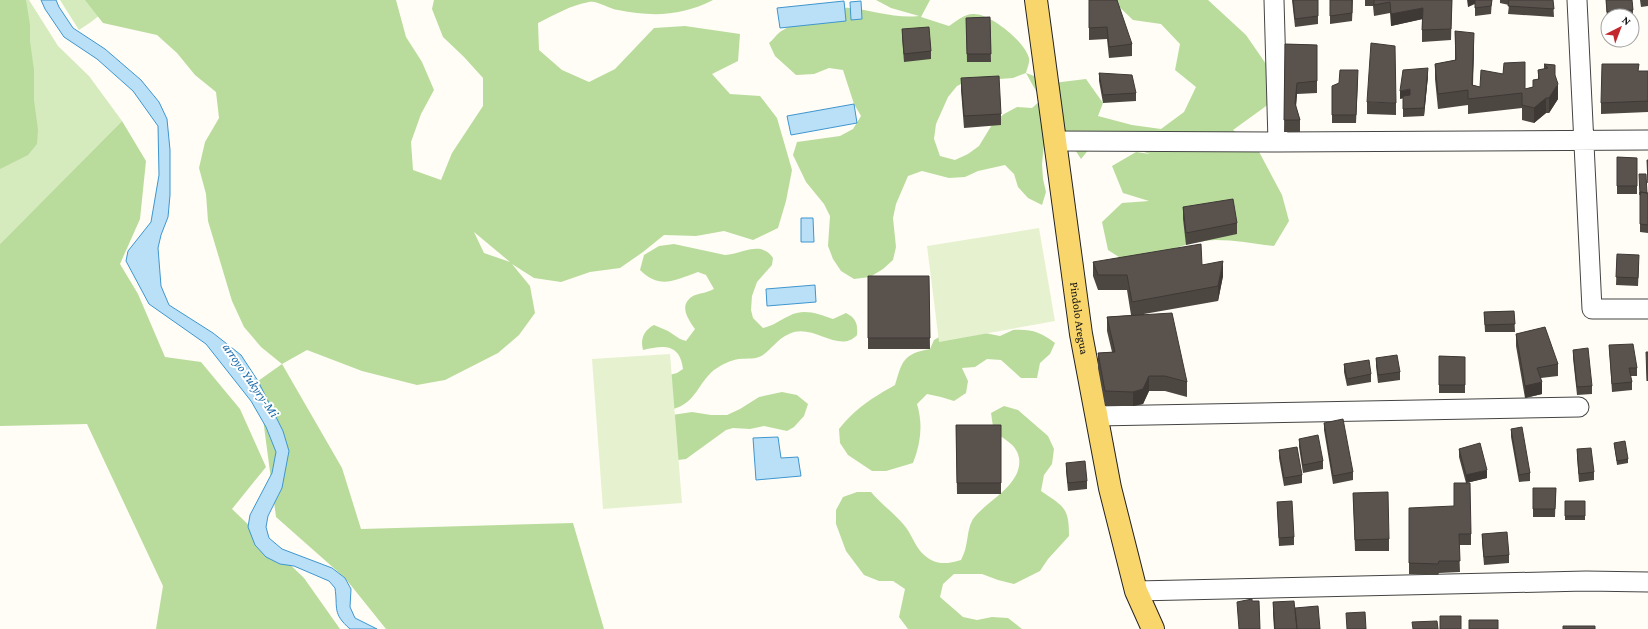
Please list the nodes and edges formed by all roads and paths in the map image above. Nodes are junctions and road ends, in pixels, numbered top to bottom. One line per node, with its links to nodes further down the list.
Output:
1 (1036, 0): 6 (main road, Pindolo Aregua)
2 (1274, 0): 7 (street)
3 (1577, 0): 4 (street)
4 (1584, 140): 5 (street); 7 (street); 8 (street)
5 (1648, 140)
6 (1055, 141): 7 (street); 10 (main road, Pindolo Aregua)
7 (1278, 142)
8 (1648, 310)
9 (1579, 407): 10 (street)
10 (1096, 416): 12 (main road, Pindolo Aregua)
11 (1648, 582): 12 (street)
12 (1136, 591): 13 (main road, Pindolo Aregua)
13 (1153, 629)

